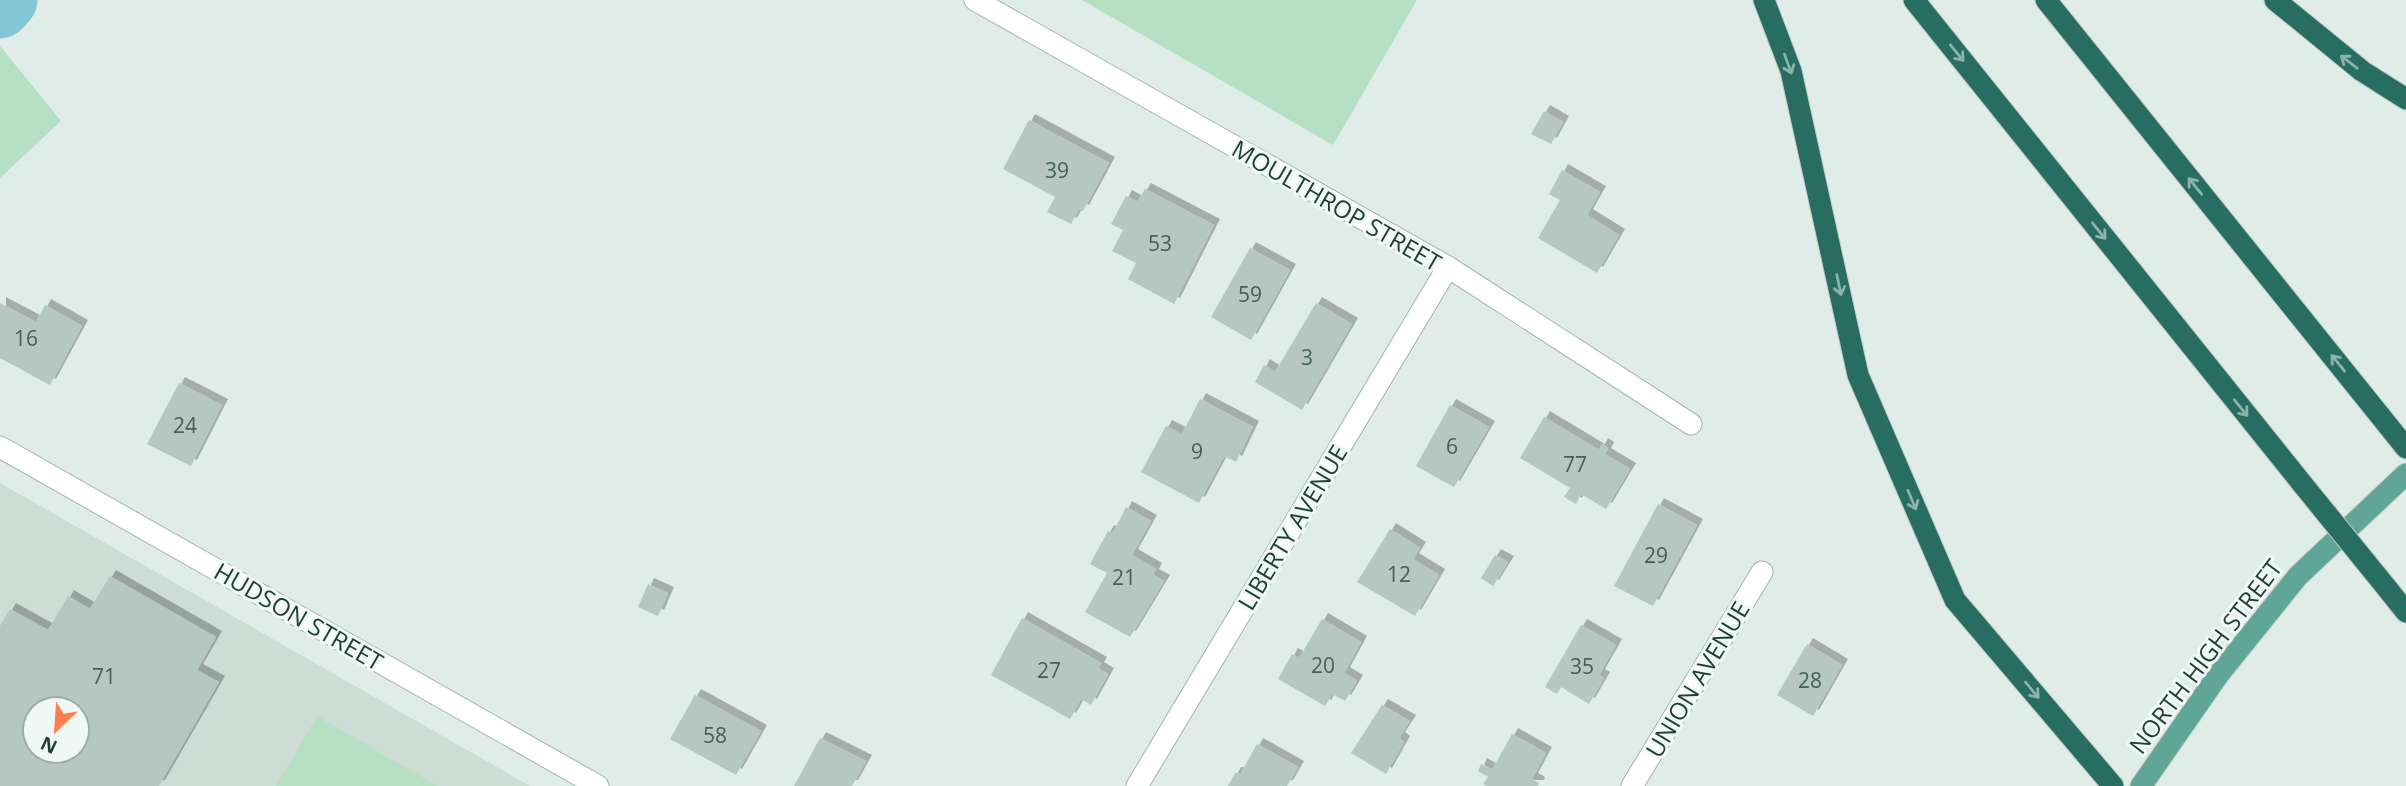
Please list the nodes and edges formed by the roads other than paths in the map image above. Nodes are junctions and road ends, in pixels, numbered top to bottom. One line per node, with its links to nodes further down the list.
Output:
1 (975, 0): 7 (street, MOULTHROP STREET)
2 (1763, 0): 17 (highway, one-way to 17)
3 (1914, 0): 13 (highway, one-way to 13, bridge)
4 (2046, 0): 10 (highway, one-way to 4)
5 (2276, 0): 6 (highway, one-way to 5)
6 (2406, 99)
7 (1448, 267): 8 (street, MOULTHROP STREET); 15 (street, LIBERTY AVENUE)
8 (1691, 424)
9 (0, 447): 14 (street, HUDSON STREET)
10 (2406, 448)
11 (2406, 474): 18 (main road, NORTH HIGH STREET)
12 (1762, 572): 16 (street, UNION AVENUE)
13 (2406, 612)
14 (598, 786)
15 (1137, 786)
16 (1632, 786)
17 (2113, 786)
18 (2141, 786)

